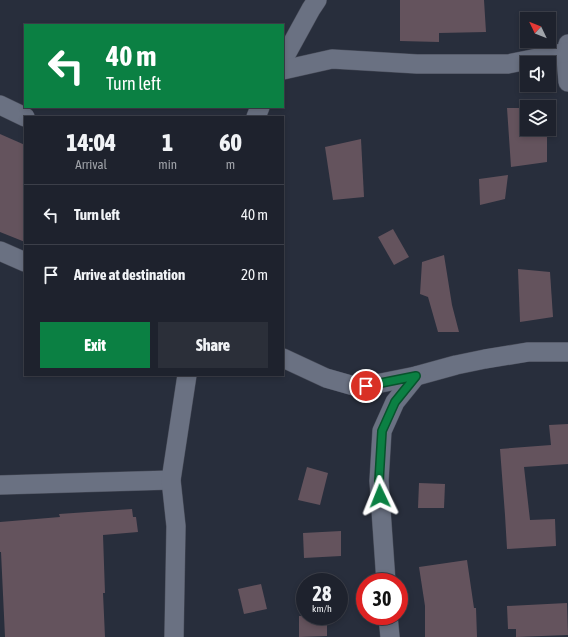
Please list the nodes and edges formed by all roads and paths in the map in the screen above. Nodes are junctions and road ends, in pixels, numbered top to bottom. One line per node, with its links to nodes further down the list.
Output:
1 (317, 0): 3 (street)
2 (567, 48): 4 (street); 5 (street)
3 (284, 58)
4 (284, 70)
5 (568, 82)
6 (0, 105): 7 (street)
7 (24, 117)
8 (0, 251): 9 (street)
9 (24, 262)
10 (568, 352): 13 (street)
11 (284, 358): 13 (street)
12 (196, 376): 14 (street)
13 (416, 376): 17 (street)
14 (185, 382): 15 (street)
15 (171, 480): 16 (street); 19 (street)
16 (0, 485)
17 (385, 573)
18 (389, 625): 20 (street)
19 (174, 637)
20 (390, 637)

